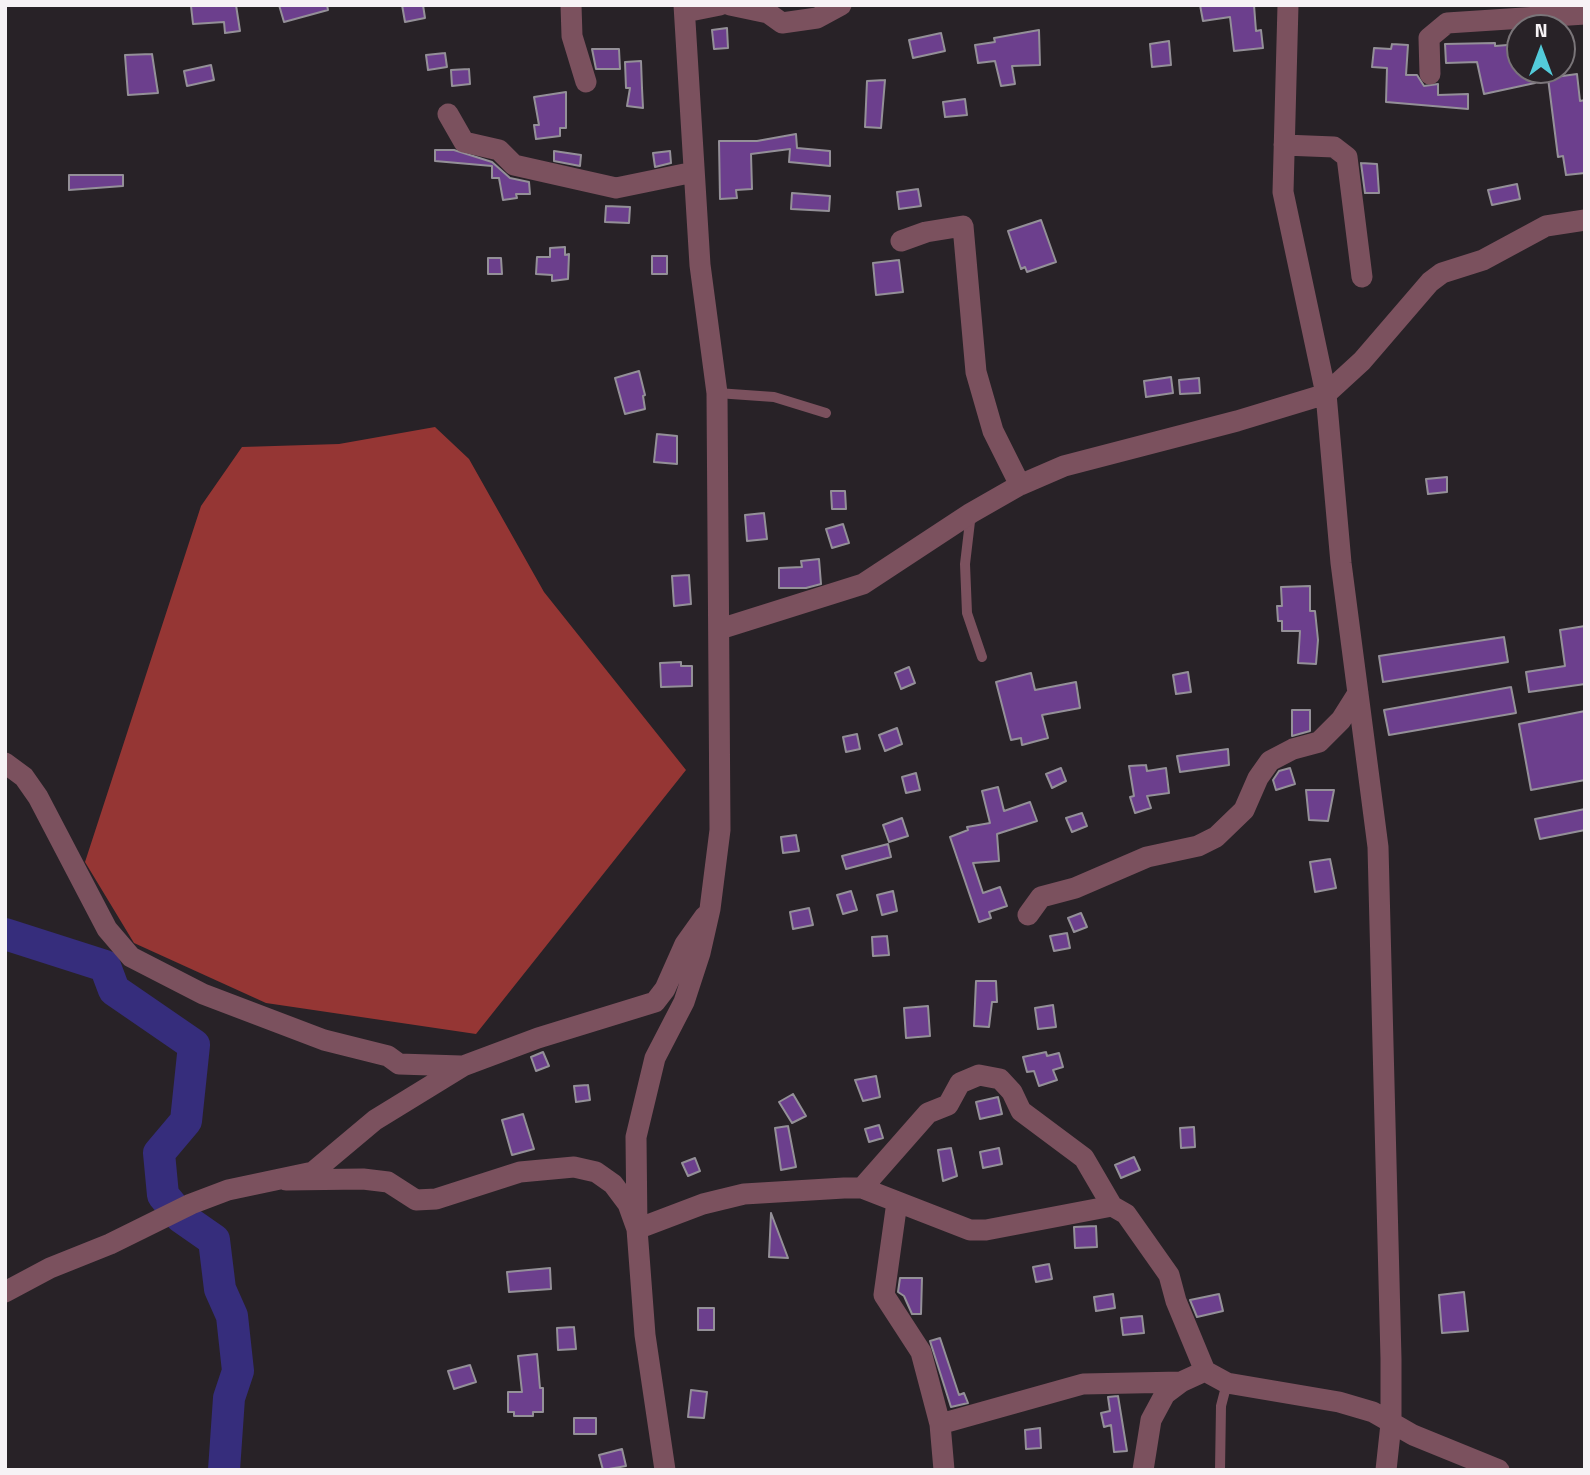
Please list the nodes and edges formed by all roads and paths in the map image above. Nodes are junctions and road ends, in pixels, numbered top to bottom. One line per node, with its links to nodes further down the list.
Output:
1 (571, 5): 9 (street)
2 (720, 5): 6 (street)
3 (730, 5): 4 (street)
4 (841, 5)
5 (1288, 5): 11 (street)
6 (685, 8): 12 (street)
7 (1585, 14): 8 (street)
8 (1430, 74)
9 (586, 82)
10 (448, 114): 12 (street)
11 (1284, 145): 15 (street); 17 (street)
12 (694, 172): 16 (street)
13 (1585, 220): 17 (street)
14 (901, 242): 19 (street)
15 (1362, 277)
16 (717, 393): 18 (lane); 21 (street)
17 (1326, 394): 19 (street); 23 (street)
18 (826, 413)
19 (1020, 485): 20 (street)
20 (971, 513): 21 (street); 22 (lane)
21 (720, 629): 25 (street)
22 (982, 657)
23 (1358, 693): 26 (street); 40 (street)
24 (5, 763): 27 (street)
25 (710, 909): 28 (street); 34 (street)
26 (1028, 915)
27 (399, 1064): 28 (street); 29 (street)
28 (463, 1066): 29 (street)
29 (399, 1105): 30 (street)
30 (286, 1180): 34 (street); 35 (street)
31 (862, 1188): 32 (street); 33 (street); 34 (street)
32 (897, 1202): 33 (street); 39 (street)
33 (1112, 1206): 36 (street)
34 (637, 1229): 41 (street)
35 (5, 1292)
36 (1205, 1371): 37 (street); 38 (street)
37 (1181, 1381): 39 (street); 43 (street)
38 (1227, 1383): 40 (street); 44 (lane)
39 (940, 1424): 42 (street)
40 (1391, 1424): 45 (street); 46 (street)
41 (665, 1470)
42 (944, 1470)
43 (1143, 1470)
44 (1220, 1470)
45 (1385, 1470)
46 (1499, 1470)

